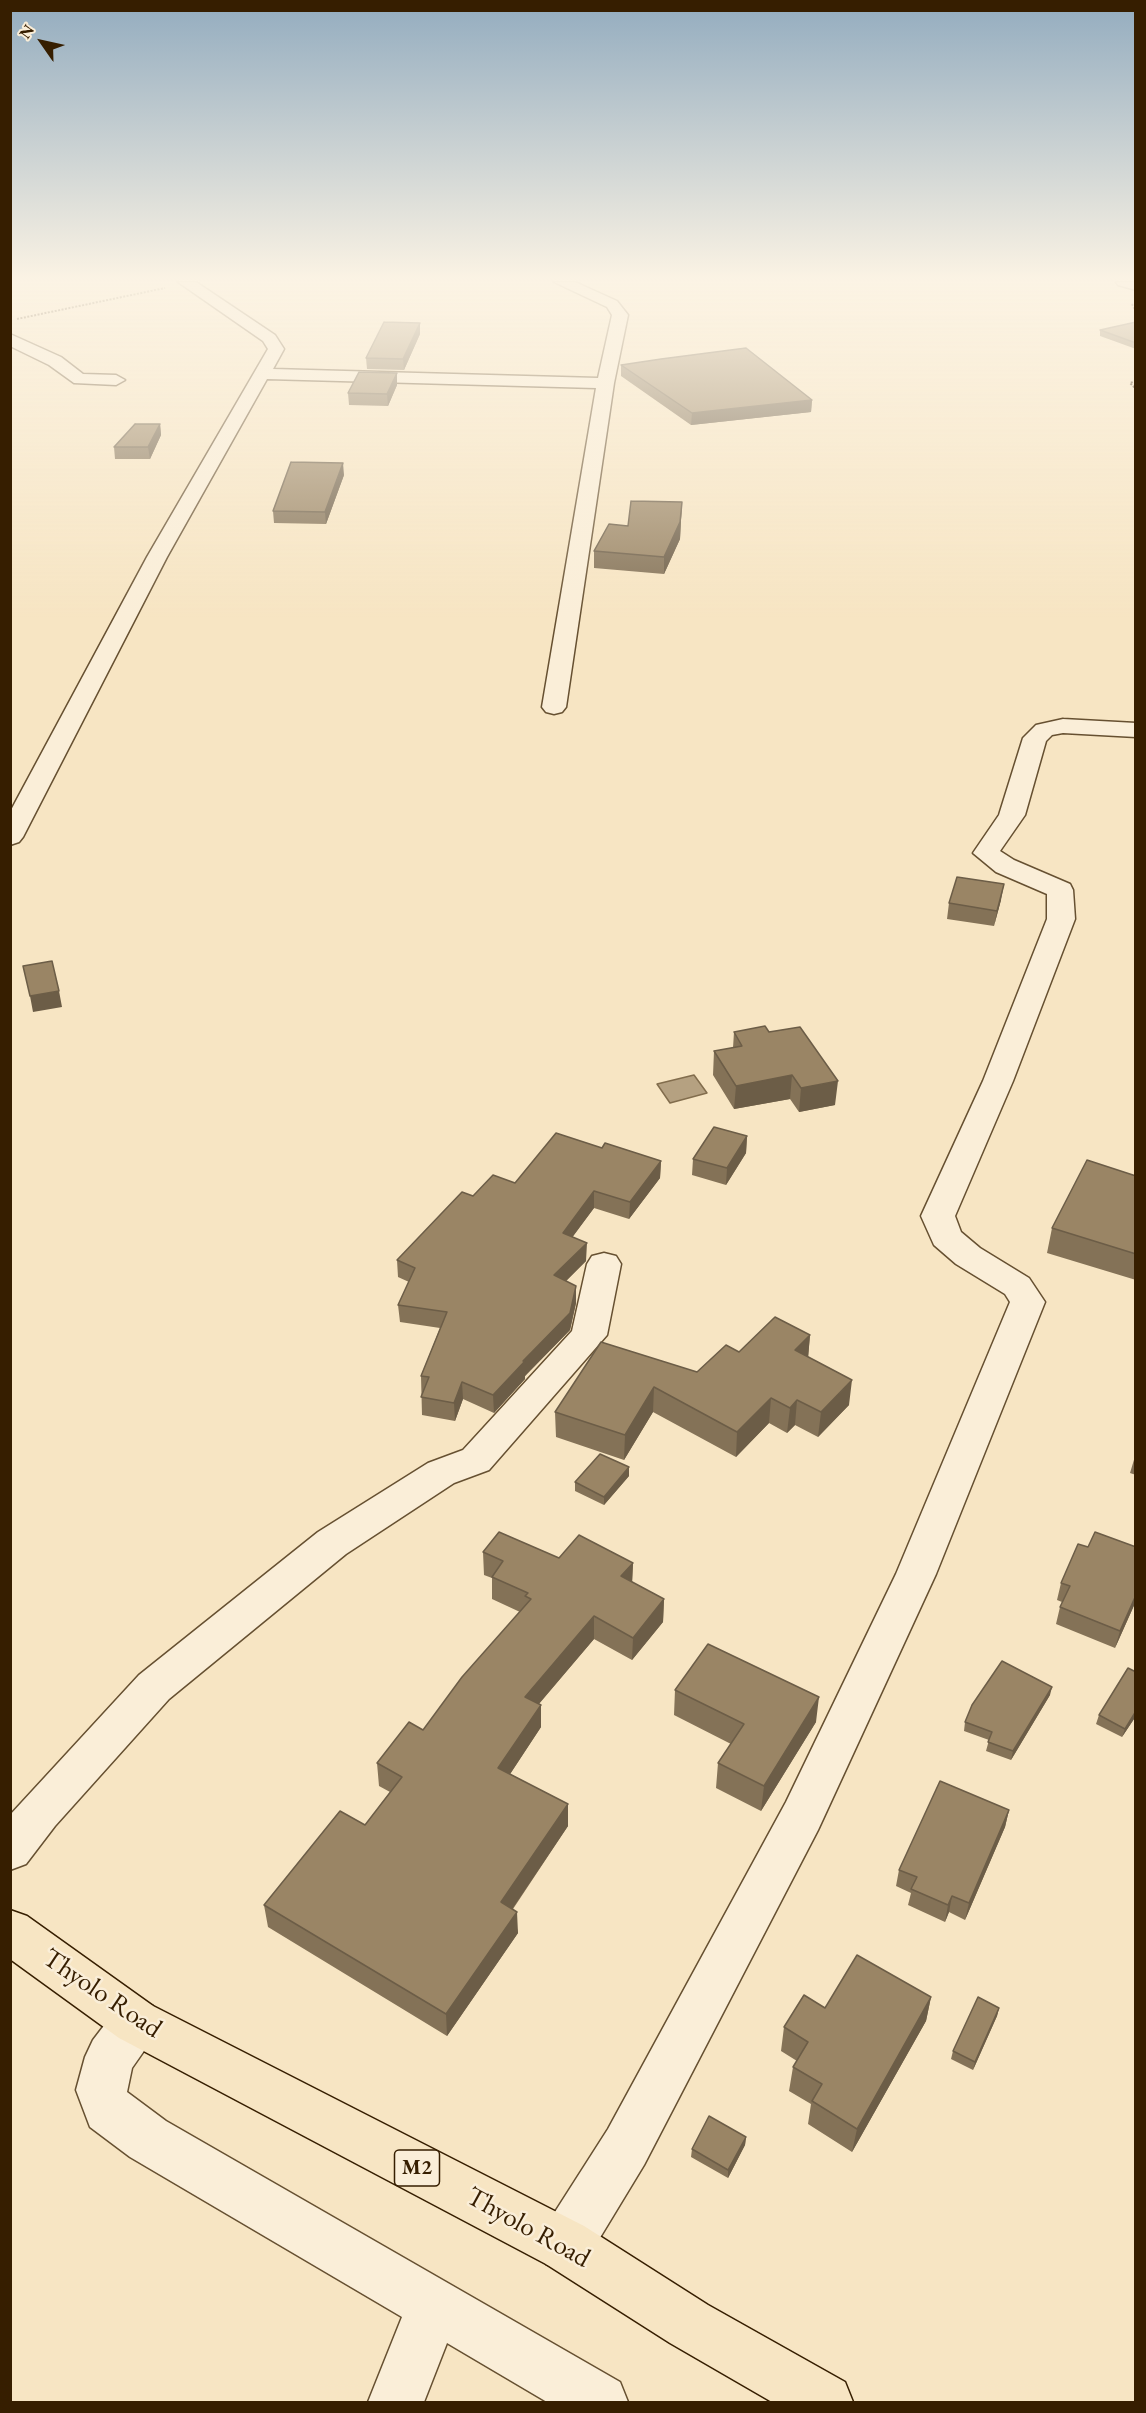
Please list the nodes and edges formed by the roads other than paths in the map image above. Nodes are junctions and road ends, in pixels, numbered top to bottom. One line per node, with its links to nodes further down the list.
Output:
1 (250, 395): 5 (street)
2 (602, 395): 3 (street)
3 (554, 707)
4 (1136, 730): 10 (street)
5 (10, 837)
6 (604, 1264): 7 (street)
7 (10, 1851)
8 (10, 1931): 9 (highway, Thyolo Road / M2)
9 (136, 2022): 10 (highway, Thyolo Road / M2); 11 (street)
10 (565, 2246): 14 (highway, Thyolo Road / M2)
11 (434, 2306): 12 (street); 13 (street)
12 (396, 2403)
13 (600, 2403)
14 (825, 2403)

